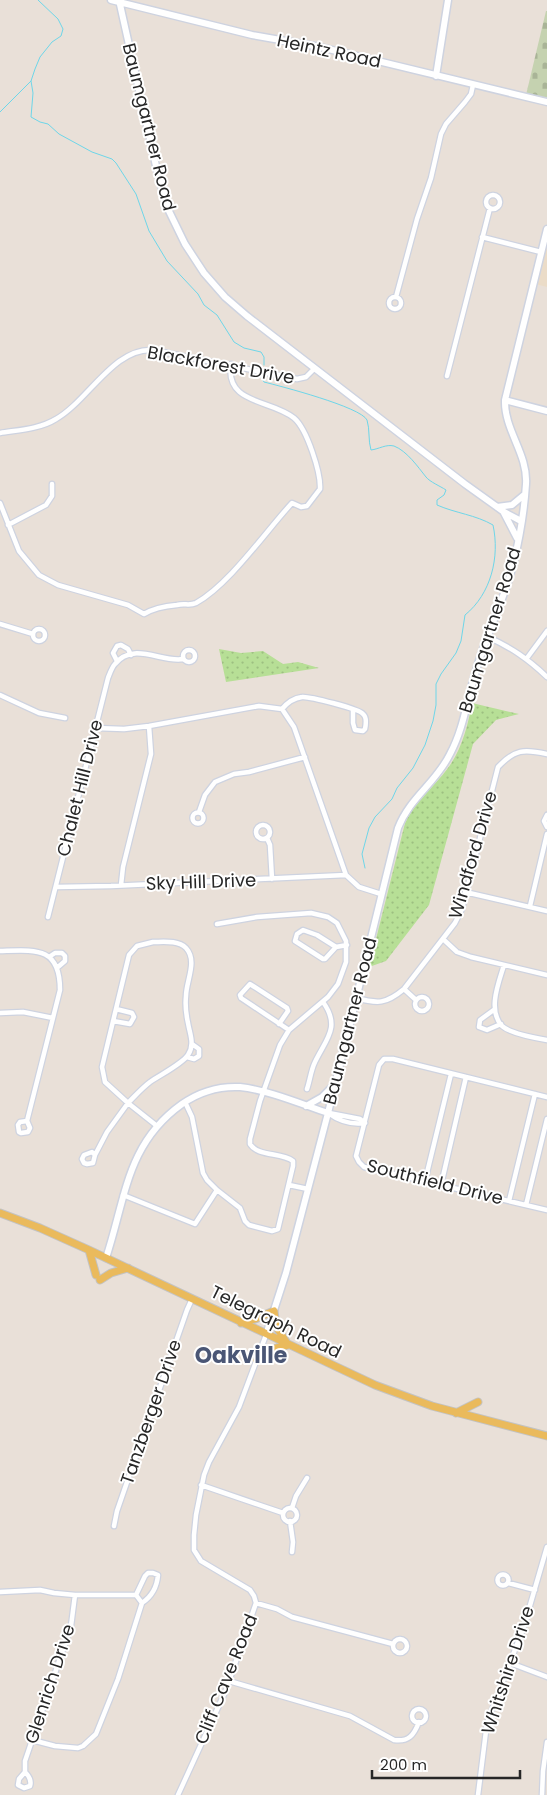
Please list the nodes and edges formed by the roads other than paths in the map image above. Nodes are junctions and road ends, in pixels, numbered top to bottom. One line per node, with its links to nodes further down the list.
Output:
1 (111, 0): 3 (main road, Heintz Road)
2 (448, 0): 4 (main road)
3 (119, 1): 4 (main road, Heintz Road); 13 (main road, Baumgartner Road)
4 (436, 76): 5 (main road, Heintz Road)
5 (473, 85): 6 (main road, Heintz Road); 11 (street)
6 (547, 102)
7 (490, 208): 9 (street)
8 (547, 229): 10 (main road)
9 (482, 237): 10 (street); 14 (street)
10 (541, 252): 15 (main road)
11 (396, 297)
12 (231, 364): 13 (street, Blackforest Drive); 17 (street, Blackforest Drive); 24 (street)
13 (315, 368): 21 (main road, Baumgartner Road)
14 (447, 376)
15 (505, 400): 16 (main road); 19 (main road)
16 (547, 411)
17 (0, 433)
18 (52, 484): 24 (street)
19 (525, 494): 21 (main road); 23 (main road)
20 (0, 503): 24 (street)
21 (497, 507): 22 (main road, Baumgartner Road)
22 (504, 512): 23 (main road, Baumgartner Road); 25 (main road)
23 (521, 521): 25 (main road, Baumgartner Road)
24 (8, 525)
25 (517, 539): 29 (main road, Baumgartner Road)
26 (0, 624): 28 (street)
27 (547, 631): 31 (street)
28 (33, 634)
29 (488, 637): 31 (street); 53 (main road, Baumgartner Road)
30 (131, 655): 32 (street, Chalet Hill Drive); 33 (street, Chalet Hill Drive); 33 (street, Chalet Hill Drive)
31 (527, 658): 34 (street)
32 (183, 659)
33 (117, 661): 40 (street, Chalet Hill Drive)
34 (547, 677)
35 (0, 694): 38 (street)
36 (282, 709): 37 (street); 39 (street); 42 (street)
37 (354, 709): 37 (street)
38 (65, 718)
39 (149, 726): 40 (street); 50 (street)
40 (96, 728): 51 (street, Chalet Hill Drive)
41 (547, 754): 52 (street, Windford Drive)
42 (304, 758): 43 (street); 48 (street)
43 (199, 812)
44 (547, 815): 45 (street)
45 (547, 827)
46 (547, 834): 54 (street)
47 (267, 838): 49 (street)
48 (346, 875): 49 (street, Sky Hill Drive); 53 (street)
49 (272, 879): 50 (street, Sky Hill Drive)
50 (121, 885): 51 (street, Sky Hill Drive)
51 (56, 887): 56 (street, Chalet Hill Drive)
52 (466, 892): 54 (street); 58 (street, Windford Drive)
53 (381, 894): 67 (main road, Baumgartner Road)
54 (530, 906): 55 (street)
55 (547, 911)
56 (48, 917)
57 (217, 924): 59 (street)
58 (443, 939): 63 (street); 66 (street, Windford Drive)
59 (347, 945): 60 (street); 69 (street)
60 (336, 947): 60 (street)
61 (0, 951): 62 (street)
62 (49, 957): 64 (street); 64 (street)
63 (504, 965): 65 (street); 71 (street)
64 (58, 967): 73 (street)
65 (547, 975)
66 (404, 989): 67 (street, Windford Drive); 68 (street)
67 (356, 998): 83 (main road, Baumgartner Road)
68 (416, 1000)
69 (323, 1002): 77 (street); 84 (street)
70 (116, 1009): 74 (street); 74 (street); 79 (street)
71 (495, 1009): 76 (street); 76 (street)
72 (0, 1013): 73 (street)
73 (53, 1018): 93 (street)
74 (113, 1021): 89 (street)
75 (280, 1024): 75 (street); 77 (street)
76 (501, 1024): 78 (street)
77 (289, 1030): 85 (street)
78 (547, 1040)
79 (192, 1044): 80 (street); 80 (street)
80 (187, 1057): 89 (street)
81 (451, 1074): 82 (street, Southfield Drive); 94 (street, Southfield Drive); 97 (street)
82 (466, 1077): 86 (street, Southfield Drive); 98 (street)
83 (335, 1084): 90 (main road); 91 (main road, Baumgartner Road)
84 (308, 1088)
85 (264, 1092): 88 (main road); 90 (main road); 99 (street)
86 (535, 1094): 87 (street, Southfield Drive); 103 (street)
87 (547, 1097)
88 (185, 1102): 95 (main road); 101 (street)
89 (128, 1103): 95 (street); 96 (street)
90 (306, 1106): 91 (main road)
91 (328, 1113): 94 (street); 100 (main road, Baumgartner Road)
92 (547, 1119): 104 (street)
93 (27, 1121)
94 (365, 1123): 97 (street, Southfield Drive)
95 (157, 1126): 102 (main road)
96 (94, 1155)
97 (425, 1181): 98 (street, Southfield Drive)
98 (441, 1184): 103 (street, Southfield Drive)
99 (289, 1185): 100 (street); 101 (street)
100 (308, 1189): 111 (main road, Baumgartner Road)
101 (216, 1190): 102 (street)
102 (124, 1195): 108 (main road)
103 (509, 1201): 104 (street, Southfield Drive)
104 (526, 1205): 105 (street, Southfield Drive)
105 (547, 1210)
106 (0, 1213): 107 (main road, Telegraph Road)
107 (89, 1250): 108 (main road, Telegraph Road); 109 (main road)
108 (106, 1258): 109 (main road, Telegraph Road)
109 (128, 1268): 110 (main road, Telegraph Road)
110 (192, 1299): 112 (main road, Telegraph Road); 124 (street, Tanzberger Drive)
111 (274, 1311): 112 (main road); 113 (main road, Baumgartner Road); 114 (main road)
112 (241, 1323): 113 (main road, Telegraph Road)
113 (266, 1335): 114 (main road, Telegraph Road); 115 (street, Cliff Cave Road)
114 (288, 1345): 115 (main road); 117 (main road, Telegraph Road)
115 (257, 1360): 120 (street, Cliff Cave Road)
116 (478, 1402): 117 (main road)
117 (456, 1413): 118 (main road, Telegraph Road)
118 (547, 1436)
119 (307, 1478): 121 (street)
120 (201, 1485): 122 (street); 133 (street, Cliff Cave Road)
121 (292, 1508): 122 (street); 123 (street)
122 (283, 1513): 123 (street)
123 (290, 1521): 126 (street)
124 (114, 1526)
125 (547, 1546): 128 (street, Whitshire Drive)
126 (292, 1552)
127 (508, 1583): 128 (street)
128 (535, 1590): 135 (street, Whitshire Drive)
129 (0, 1592): 130 (street)
130 (75, 1595): 131 (street); 139 (street, Glenrich Drive)
131 (136, 1595): 132 (street); 132 (street)
132 (142, 1603): 139 (street)
133 (256, 1603): 134 (street); 137 (street, Cliff Cave Road)
134 (393, 1644)
135 (510, 1663): 136 (street); 143 (street, Whitshire Drive)
136 (547, 1677)
137 (229, 1681): 138 (street); 142 (street, Cliff Cave Road)
138 (419, 1722)
139 (32, 1740): 141 (street, Glenrich Drive)
140 (547, 1742): 144 (street)
141 (24, 1772)
142 (178, 1795)
143 (478, 1795)
144 (542, 1795)

